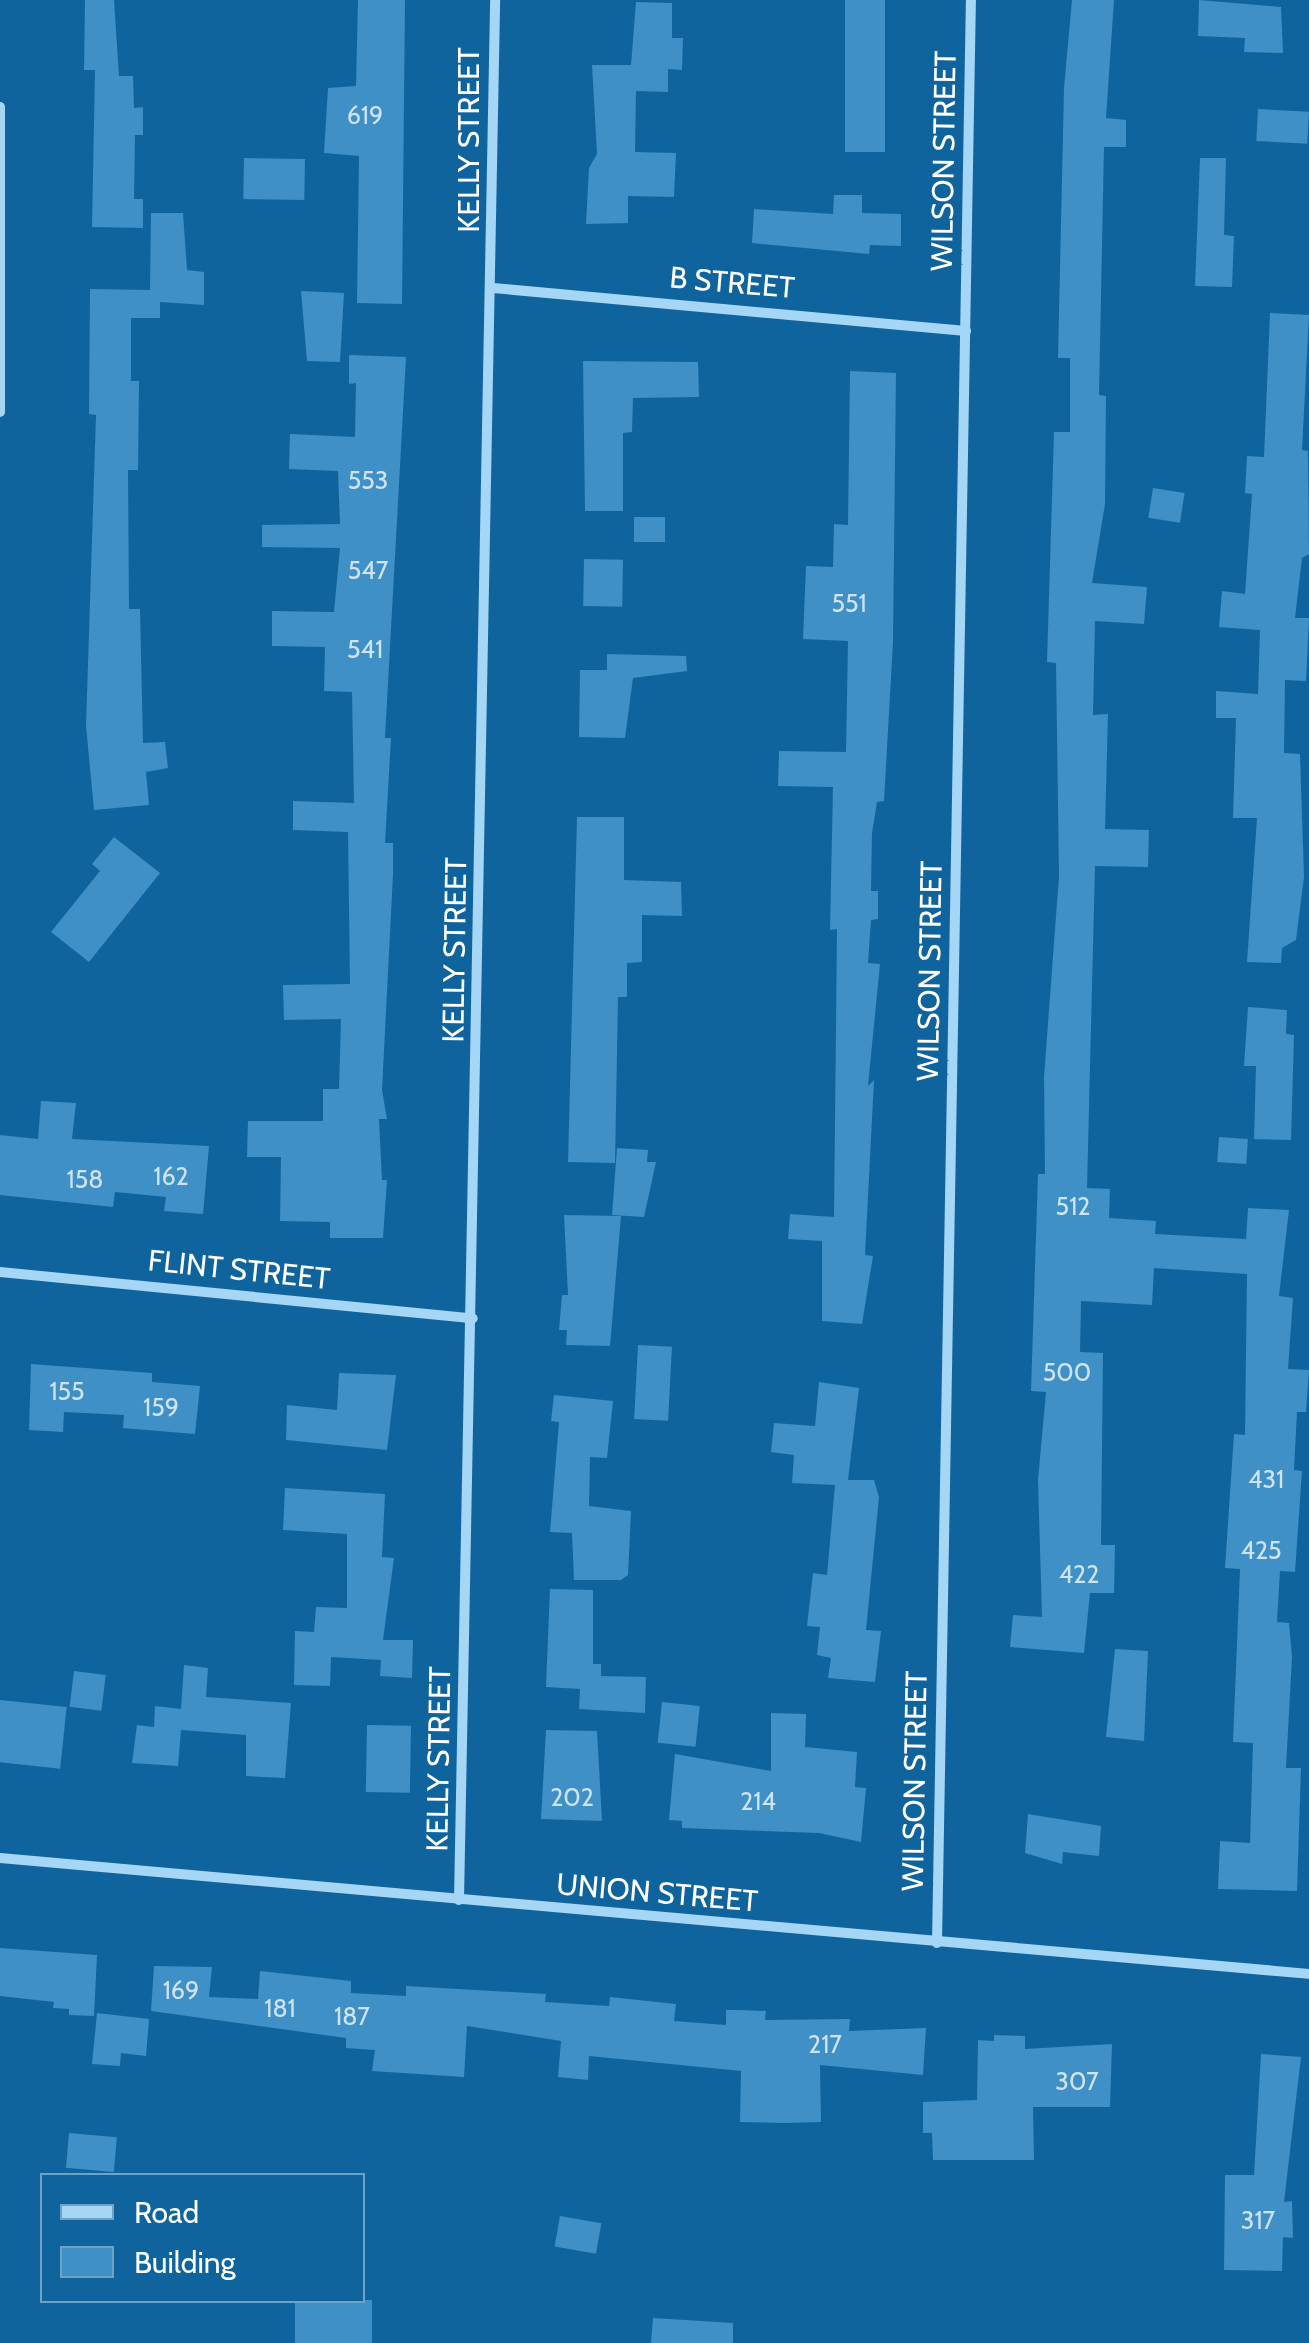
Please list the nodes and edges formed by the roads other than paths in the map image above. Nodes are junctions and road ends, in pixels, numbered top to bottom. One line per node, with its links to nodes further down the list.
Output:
1 (494, 0): 5 (street, KELLY STREET)
2 (972, 0): 6 (street, WILSON STREET)
3 (0, 108): 4 (street)
4 (1, 273): 7 (street)
5 (493, 288): 6 (street, B STREET); 9 (street, KELLY STREET)
6 (966, 330): 12 (street, WILSON STREET)
7 (0, 412)
8 (0, 1272): 9 (street, FLINT STREET)
9 (473, 1318): 11 (street, KELLY STREET)
10 (0, 1858): 11 (street, UNION STREET)
11 (459, 1900): 12 (street, UNION STREET)
12 (937, 1943): 13 (street, UNION STREET)
13 (1309, 1974)

